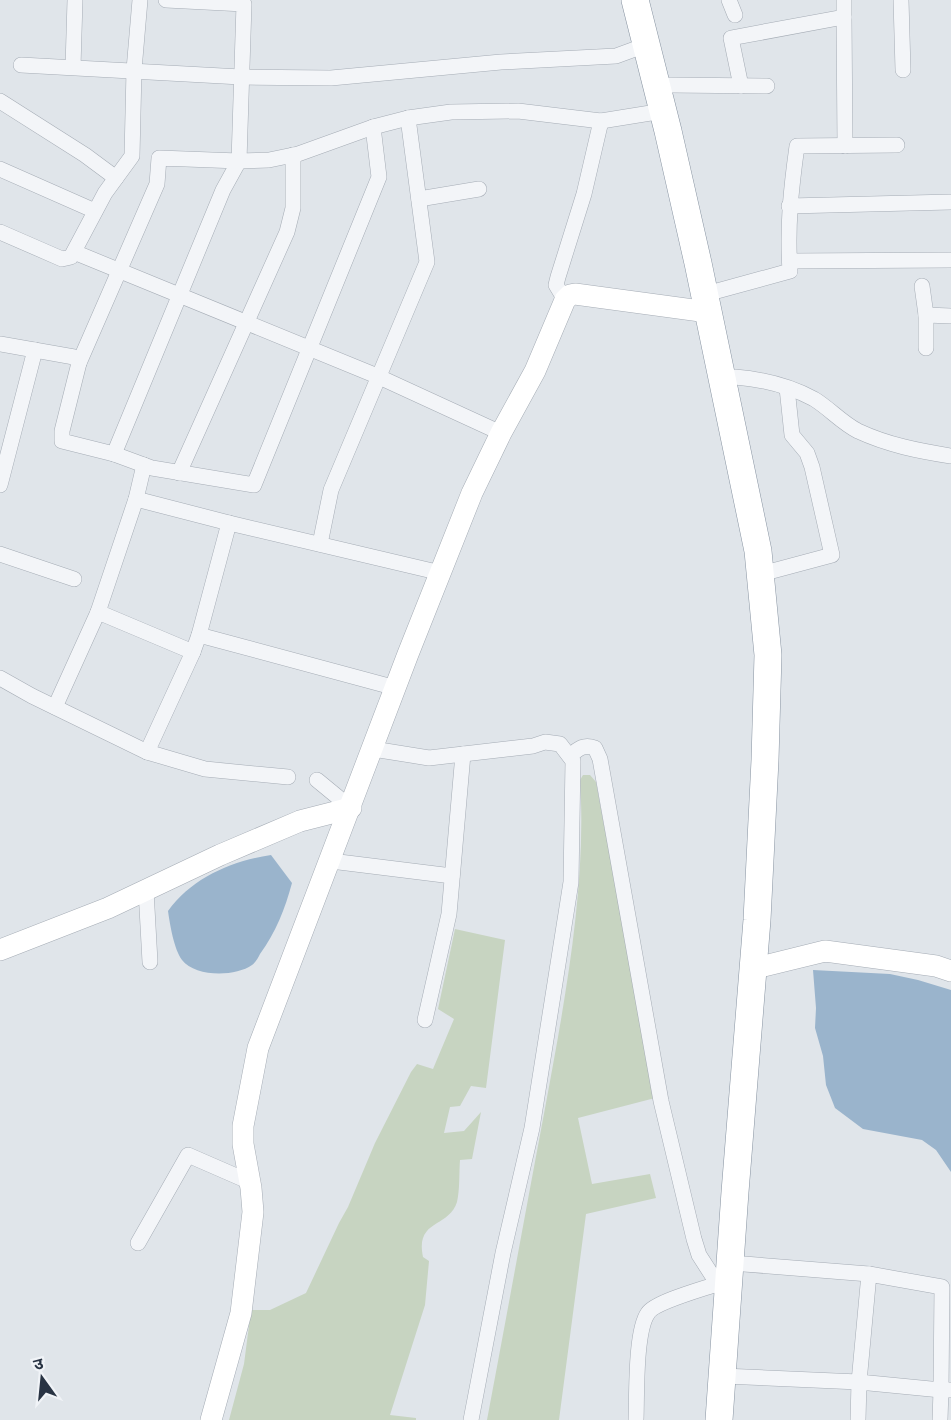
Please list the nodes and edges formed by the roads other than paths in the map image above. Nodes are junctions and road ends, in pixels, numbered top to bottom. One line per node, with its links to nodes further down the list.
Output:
1 (75, 0): 15 (street)
2 (140, 0): 16 (street)
3 (166, 0): 9 (street)
4 (635, 0): 13 (highway)
5 (648, 0): 19 (highway)
6 (729, 0): 11 (street)
7 (844, 0): 12 (street)
8 (901, 0): 17 (street)
9 (187, 1): 10 (street)
10 (244, 2): 18 (street)
11 (735, 15)
12 (844, 18): 20 (street); 28 (street)
13 (646, 45): 18 (street); 23 (highway)
14 (21, 65): 15 (street)
15 (73, 67): 16 (street)
16 (134, 70): 18 (street); 30 (street)
17 (903, 70)
18 (241, 77): 32 (street)
19 (670, 85): 20 (street); 48 (highway)
20 (741, 86): 21 (street)
21 (767, 86)
22 (0, 101): 34 (street)
23 (663, 111): 25 (street); 48 (highway)
24 (408, 118): 25 (street); 26 (street); 36 (street)
25 (601, 121): 47 (street)
26 (373, 127): 29 (street); 53 (street)
27 (897, 145): 28 (street)
28 (845, 146): 38 (street)
29 (293, 155): 32 (street); 51 (street)
30 (132, 156): 31 (street); 34 (street)
31 (159, 158): 32 (street); 44 (street)
32 (239, 162): 46 (street)
33 (0, 170): 39 (street)
34 (116, 178): 39 (street)
35 (479, 189): 36 (street)
36 (419, 199): 57 (street)
37 (951, 202): 38 (street)
38 (789, 206): 43 (street)
39 (95, 211): 41 (street)
40 (1, 235): 41 (street)
41 (74, 252): 44 (street)
42 (951, 260): 43 (street)
43 (789, 261): 48 (street)
44 (120, 271): 46 (street); 56 (street)
45 (922, 286): 49 (street)
46 (181, 297): 51 (street); 62 (street)
47 (565, 300): 48 (street); 60 (street)
48 (713, 302): 58 (highway); 72 (highway)
49 (926, 315): 50 (street); 54 (street)
50 (951, 315)
51 (247, 323): 53 (street); 65 (street)
52 (0, 344): 55 (street)
53 (310, 348): 57 (street); 65 (street)
54 (927, 348)
55 (35, 350): 56 (street); 61 (street)
56 (79, 363): 62 (street)
57 (377, 376): 60 (street); 69 (street)
58 (735, 377): 59 (street); 72 (highway)
59 (787, 388): 63 (street); 72 (street)
60 (501, 433): 71 (street)
61 (4, 452): 66 (street)
62 (114, 454): 64 (street)
63 (951, 456)
64 (144, 465): 65 (street); 67 (street)
65 (179, 473)
66 (0, 485)
67 (136, 499): 68 (street); 74 (street)
68 (229, 523): 69 (street); 75 (street)
69 (320, 544): 71 (street)
70 (0, 554): 73 (street)
71 (441, 573): 78 (street)
72 (768, 573): 92 (highway)
73 (74, 579)
74 (98, 612): 76 (street); 79 (street)
75 (199, 635): 76 (street); 78 (street)
76 (193, 652): 81 (street)
77 (0, 678): 79 (street)
78 (396, 688): 80 (street)
79 (54, 707): 81 (street)
80 (373, 749): 82 (street); 86 (street)
81 (147, 752): 84 (street)
82 (463, 754): 83 (street); 88 (street)
83 (570, 756): 100 (street); 105 (street)
84 (288, 777)
85 (317, 780): 86 (street)
86 (351, 808): 87 (street); 89 (street)
87 (331, 861): 88 (street); 95 (street)
88 (452, 876): 94 (street)
89 (146, 890): 90 (street); 91 (street)
90 (0, 950)
91 (150, 962)
92 (758, 968): 93 (street); 97 (highway); 100 (highway)
93 (951, 971)
94 (425, 1020)
95 (250, 1182): 96 (street); 104 (street)
96 (138, 1243)
97 (744, 1264): 98 (street); 101 (highway)
98 (869, 1274): 99 (street); 102 (street)
99 (947, 1287): 103 (street)
100 (723, 1292): 101 (highway); 106 (street)
101 (729, 1376): 102 (street); 107 (highway); 108 (highway)
102 (860, 1382): 103 (street); 109 (street)
103 (946, 1390): 110 (street)
104 (211, 1420)
105 (471, 1420)
106 (636, 1420)
107 (719, 1420)
108 (731, 1420)
109 (858, 1420)
110 (940, 1420)

